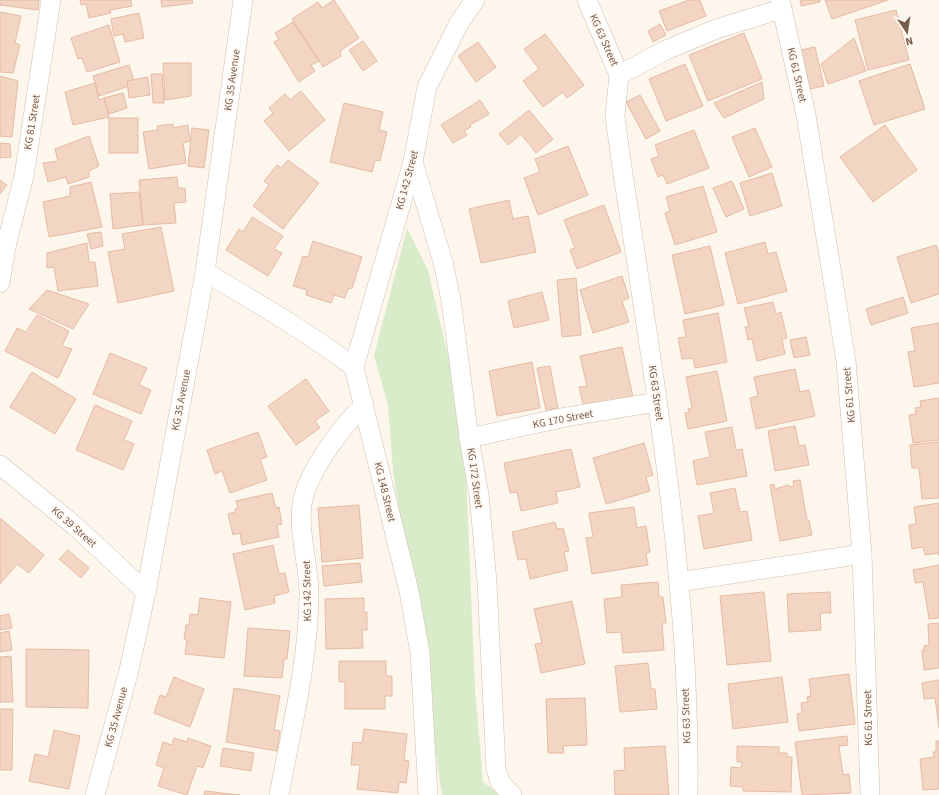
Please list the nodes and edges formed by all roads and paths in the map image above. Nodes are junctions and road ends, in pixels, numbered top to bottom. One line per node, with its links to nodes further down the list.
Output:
1 (51, 0): 8 (street, KG 81 Street)
2 (243, 0): 9 (street, KG 35 Avenue)
3 (475, 0): 7 (street, KG 142 Street)
4 (586, 0): 6 (street, KG 63 Street)
5 (781, 4): 6 (street); 16 (street, KG 61 Street)
6 (619, 75): 12 (street, KG 63 Street)
7 (413, 162): 11 (street, KG 142 Street); 14 (street, KG 172 Street)
8 (4, 237): 10 (street, KG 81 Street)
9 (205, 272): 11 (street); 18 (street, KG 35 Avenue)
10 (0, 283)
11 (354, 367): 13 (street, KG 148 Street)
12 (657, 402): 14 (street, KG 170 Street); 17 (street, KG 63 Street)
13 (364, 405): 20 (street, KG 142 Street); 21 (street, KG 148 Street)
14 (469, 438): 22 (street, KG 172 Street)
15 (0, 465): 18 (street, KG 39 Street)
16 (862, 554): 17 (street); 24 (street, KG 61 Street)
17 (678, 582): 23 (street, KG 63 Street)
18 (146, 592): 19 (street, KG 35 Avenue)
19 (95, 795)
20 (279, 795)
21 (428, 795)
22 (512, 795)
23 (688, 795)
24 (870, 795)

